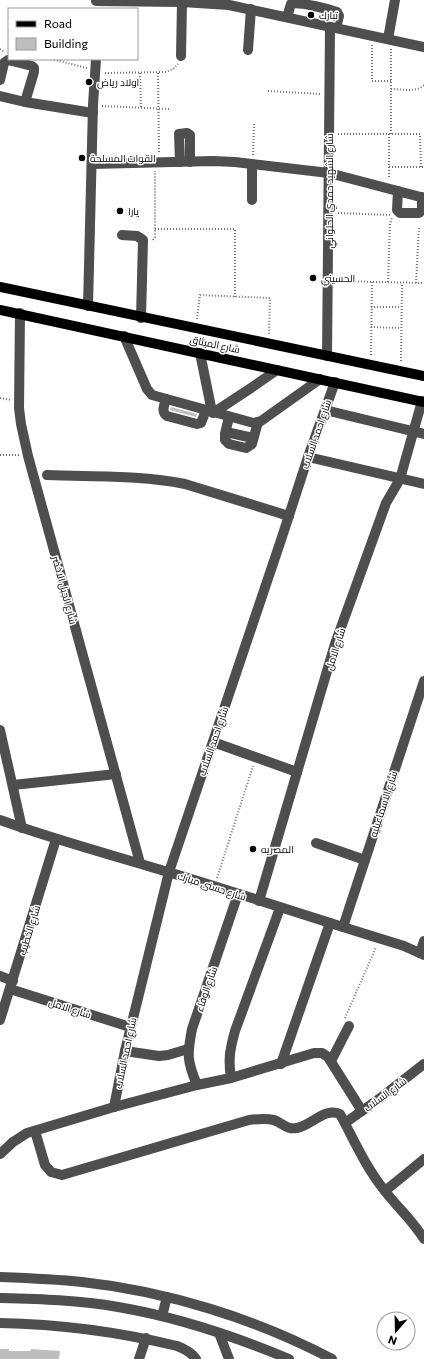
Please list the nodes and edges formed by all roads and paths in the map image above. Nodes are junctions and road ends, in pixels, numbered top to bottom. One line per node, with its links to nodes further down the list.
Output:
1 (395, 0): 9 (street)
2 (182, 2): 3 (street); 4 (street); 12 (street)
3 (96, 3)
4 (238, 3): 5 (street)
5 (251, 9): 6 (street); 11 (street)
6 (287, 17): 7 (street); 7 (street, شارع الشهيد حمدي الحلواني)
7 (333, 27): 8 (street); 23 (street, شارع الشهيد حمدي الحلواني)
8 (372, 36): 9 (street); 19 (path)
9 (389, 40): 10 (street); 19 (path)
10 (424, 47)
11 (248, 50)
12 (181, 56): 17 (path)
13 (54, 60): 15 (path)
14 (96, 60): 15 (street)
15 (96, 72): 16 (path); 28 (street)
16 (140, 73): 17 (path); 26 (path)
17 (158, 73): 27 (path)
18 (0, 80): 25 (street)
19 (391, 81): 21 (path)
20 (424, 85): 21 (path)
21 (391, 89): 32 (path)
22 (268, 91): 23 (path)
23 (330, 95): 31 (street, شارع الشهيد حمدي الحلواني)
24 (0, 96): 25 (street)
25 (25, 102): 28 (street)
26 (141, 108): 27 (path); 28 (path)
27 (158, 108): 29 (path); 33 (path)
28 (93, 109): 34 (street)
29 (169, 109)
30 (254, 123): 35 (path)
31 (329, 134): 32 (path); 39 (street, شارع الشهيد حمدي الحلواني)
32 (390, 134): 36 (path); 37 (path)
33 (157, 162): 34 (street); 35 (street); 45 (path)
34 (92, 164): 56 (street)
35 (252, 164): 39 (street); 42 (street)
36 (389, 167): 37 (path); 40 (path)
37 (421, 167): 38 (path)
38 (424, 167)
39 (329, 173): 40 (street); 43 (street, شارع الشهيد حمدي الحلواني)
40 (393, 190): 41 (street); 41 (street)
41 (423, 197)
42 (252, 200)
43 (328, 213): 48 (street, شارع الشهيد حمدي الحلواني); 50 (path)
44 (419, 227): 52 (path)
45 (155, 229): 47 (path); 55 (path)
46 (122, 235): 47 (street)
47 (143, 250): 61 (street)
48 (328, 281): 49 (path); 68 (street, شارع الشهيد حمدي الحلواني)
49 (372, 282): 50 (path); 57 (path)
50 (388, 282): 51 (path)
51 (402, 283): 52 (path); 58 (path)
52 (416, 283): 53 (path)
53 (424, 283)
54 (0, 287): 56 (main road, شارع الميثاق)
55 (235, 297): 63 (path); 66 (path)
56 (88, 306): 61 (main road, شارع الميثاق)
57 (371, 307): 58 (path); 62 (path)
58 (401, 307): 64 (path)
59 (0, 310): 60 (main road, شارع الميثاق)
60 (20, 313): 65 (main road, شارع الميثاق); 84 (street, شارع الجبل الاخضر)
61 (140, 318): 63 (main road, شارع الميثاق)
62 (371, 327): 64 (path); 69 (path)
63 (196, 328): 66 (main road, شارع الميثاق)
64 (401, 328): 71 (path)
65 (124, 336): 67 (main road, شارع الميثاق); 75 (street)
66 (268, 344): 68 (main road, شارع الميثاق)
67 (200, 353): 70 (main road, شارع الميثاق); 78 (street)
68 (327, 356): 69 (main road, شارع الميثاق)
69 (371, 365): 71 (main road, شارع الميثاق)
70 (277, 370): 73 (main road, شارع الميثاق); 78 (street)
71 (401, 371): 72 (main road, شارع الميثاق)
72 (424, 376)
73 (320, 379): 74 (main road, شارع الميثاق); 80 (street)
74 (335, 382): 76 (main road, شارع الميثاق); 77 (street, شارع احمد السلاب)
75 (166, 399): 78 (street); 78 (street)
76 (423, 401): 81 (street, شارع الامل)
77 (325, 410): 81 (street); 85 (street, شارع احمد السلاب)
78 (210, 412): 79 (street)
79 (229, 417): 80 (street); 80 (street)
80 (258, 422)
81 (414, 432): 82 (street); 87 (street, شارع الامل)
82 (424, 434)
83 (0, 455): 84 (path)
84 (28, 456): 95 (street, شارع الجبل الاخضر)
85 (308, 457): 87 (street); 89 (street, شارع احمد السلاب)
86 (47, 476): 89 (street)
87 (400, 479): 88 (street); 94 (street, شارع الامل)
88 (424, 484)
89 (289, 516): 92 (street, شارع احمد السلاب)
90 (424, 681): 101 (street, شارع الاسماعيليه)
91 (0, 730): 96 (street)
92 (213, 742): 93 (street); 103 (street, شارع احمد السلاب)
93 (256, 757): 94 (street); 104 (path)
94 (297, 772): 106 (street, شارع الامل)
95 (116, 774): 96 (street); 102 (street, شارع الجبل الاخضر)
96 (13, 785): 98 (street)
97 (0, 820): 98 (street, شارع حسنى مبارك)
98 (22, 828): 99 (street, شارع حسنى مبارك)
99 (56, 839): 102 (street, شارع حسنى مبارك); 114 (street, شارع الخطيب)
100 (316, 843): 101 (street)
101 (365, 860): 109 (street, شارع الاسماعيليه)
102 (140, 863): 103 (street, شارع حسنى مبارك)
103 (169, 872): 104 (street, شارع حسنى مبارك); 117 (street, شارع احمد السلاب)
104 (214, 887): 105 (street, شارع حسنى مبارك)
105 (238, 894): 106 (street, شارع حسنى مبارك); 118 (street, شارع الوفاء)
106 (259, 901): 107 (street, شارع حسنى مبارك)
107 (280, 908): 108 (street, شارع حسنى مبارك); 123 (street)
108 (330, 923): 109 (street, شارع حسنى مبارك); 121 (street)
109 (342, 927): 110 (street, شارع حسنى مبارك)
110 (380, 938): 112 (street, شارع حسنى مبارك); 116 (path)
111 (424, 941): 112 (street)
112 (422, 954)
113 (0, 976): 114 (street, شارع الامل)
114 (12, 985): 115 (street, شارع الخطيب); 117 (street, شارع الامل)
115 (0, 1020)
116 (348, 1026): 120 (street)
117 (130, 1027): 119 (street, شارع احمد السلاب)
118 (188, 1049): 119 (street); 124 (street, شارع الوفاء)
119 (124, 1051): 125 (street, شارع احمد السلاب)
120 (331, 1060): 121 (street); 126 (street)
121 (281, 1064): 123 (street)
122 (424, 1064): 126 (street, شارع السلاب)
123 (231, 1078): 124 (street)
124 (197, 1085): 125 (street)
125 (114, 1107): 128 (street)
126 (362, 1111): 127 (street, شارع السلاب)
127 (345, 1122): 128 (street); 131 (street)
128 (35, 1131): 129 (street)
129 (0, 1154)
130 (424, 1159): 131 (street)
131 (384, 1191): 132 (street)
132 (424, 1239)
133 (0, 1277): 135 (street)
134 (0, 1298): 136 (street)
135 (167, 1298): 136 (street); 144 (street)
136 (162, 1316): 138 (street)
137 (0, 1324): 139 (street)
138 (219, 1333): 140 (street); 143 (street)
139 (146, 1338): 141 (street); 142 (street)
140 (284, 1358)
141 (139, 1359)
142 (196, 1359)
143 (229, 1359)
144 (332, 1359)

